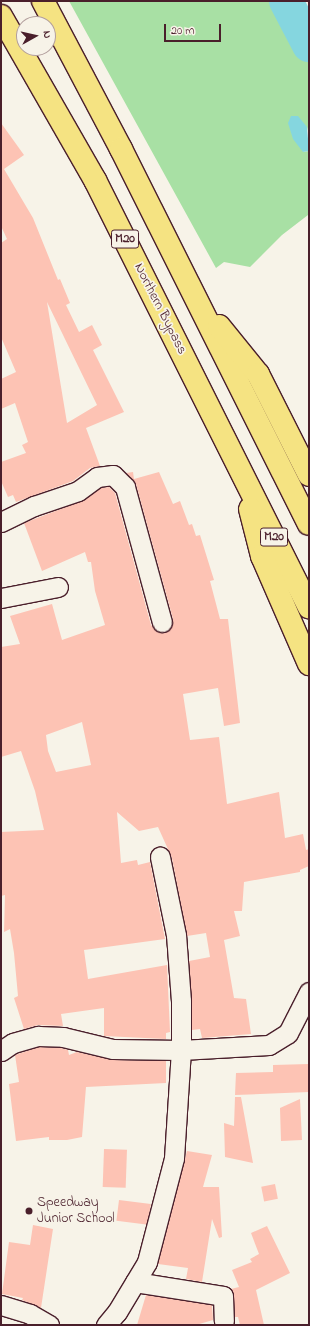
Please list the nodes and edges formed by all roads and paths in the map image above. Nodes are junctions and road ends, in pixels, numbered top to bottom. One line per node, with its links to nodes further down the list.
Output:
1 (43, 1): 3 (highway, M20)
2 (1, 16): 4 (highway, Northern Bypass / M20)
3 (199, 302): 5 (highway); 7 (highway, M20)
4 (239, 467): 10 (highway, Northern Bypass / M20); 12 (highway)
5 (309, 475)
6 (1, 522): 11 (street)
7 (309, 524)
8 (58, 587): 9 (street)
9 (1, 598)
10 (309, 607)
11 (162, 622)
12 (309, 664)
13 (160, 857): 15 (street)
14 (309, 992): 15 (street)
15 (181, 1050): 16 (street); 17 (street)
16 (1, 1051)
17 (135, 1282): 19 (street); 21 (street)
18 (1, 1305): 20 (street)
19 (224, 1321)
20 (49, 1325)
21 (106, 1325)

